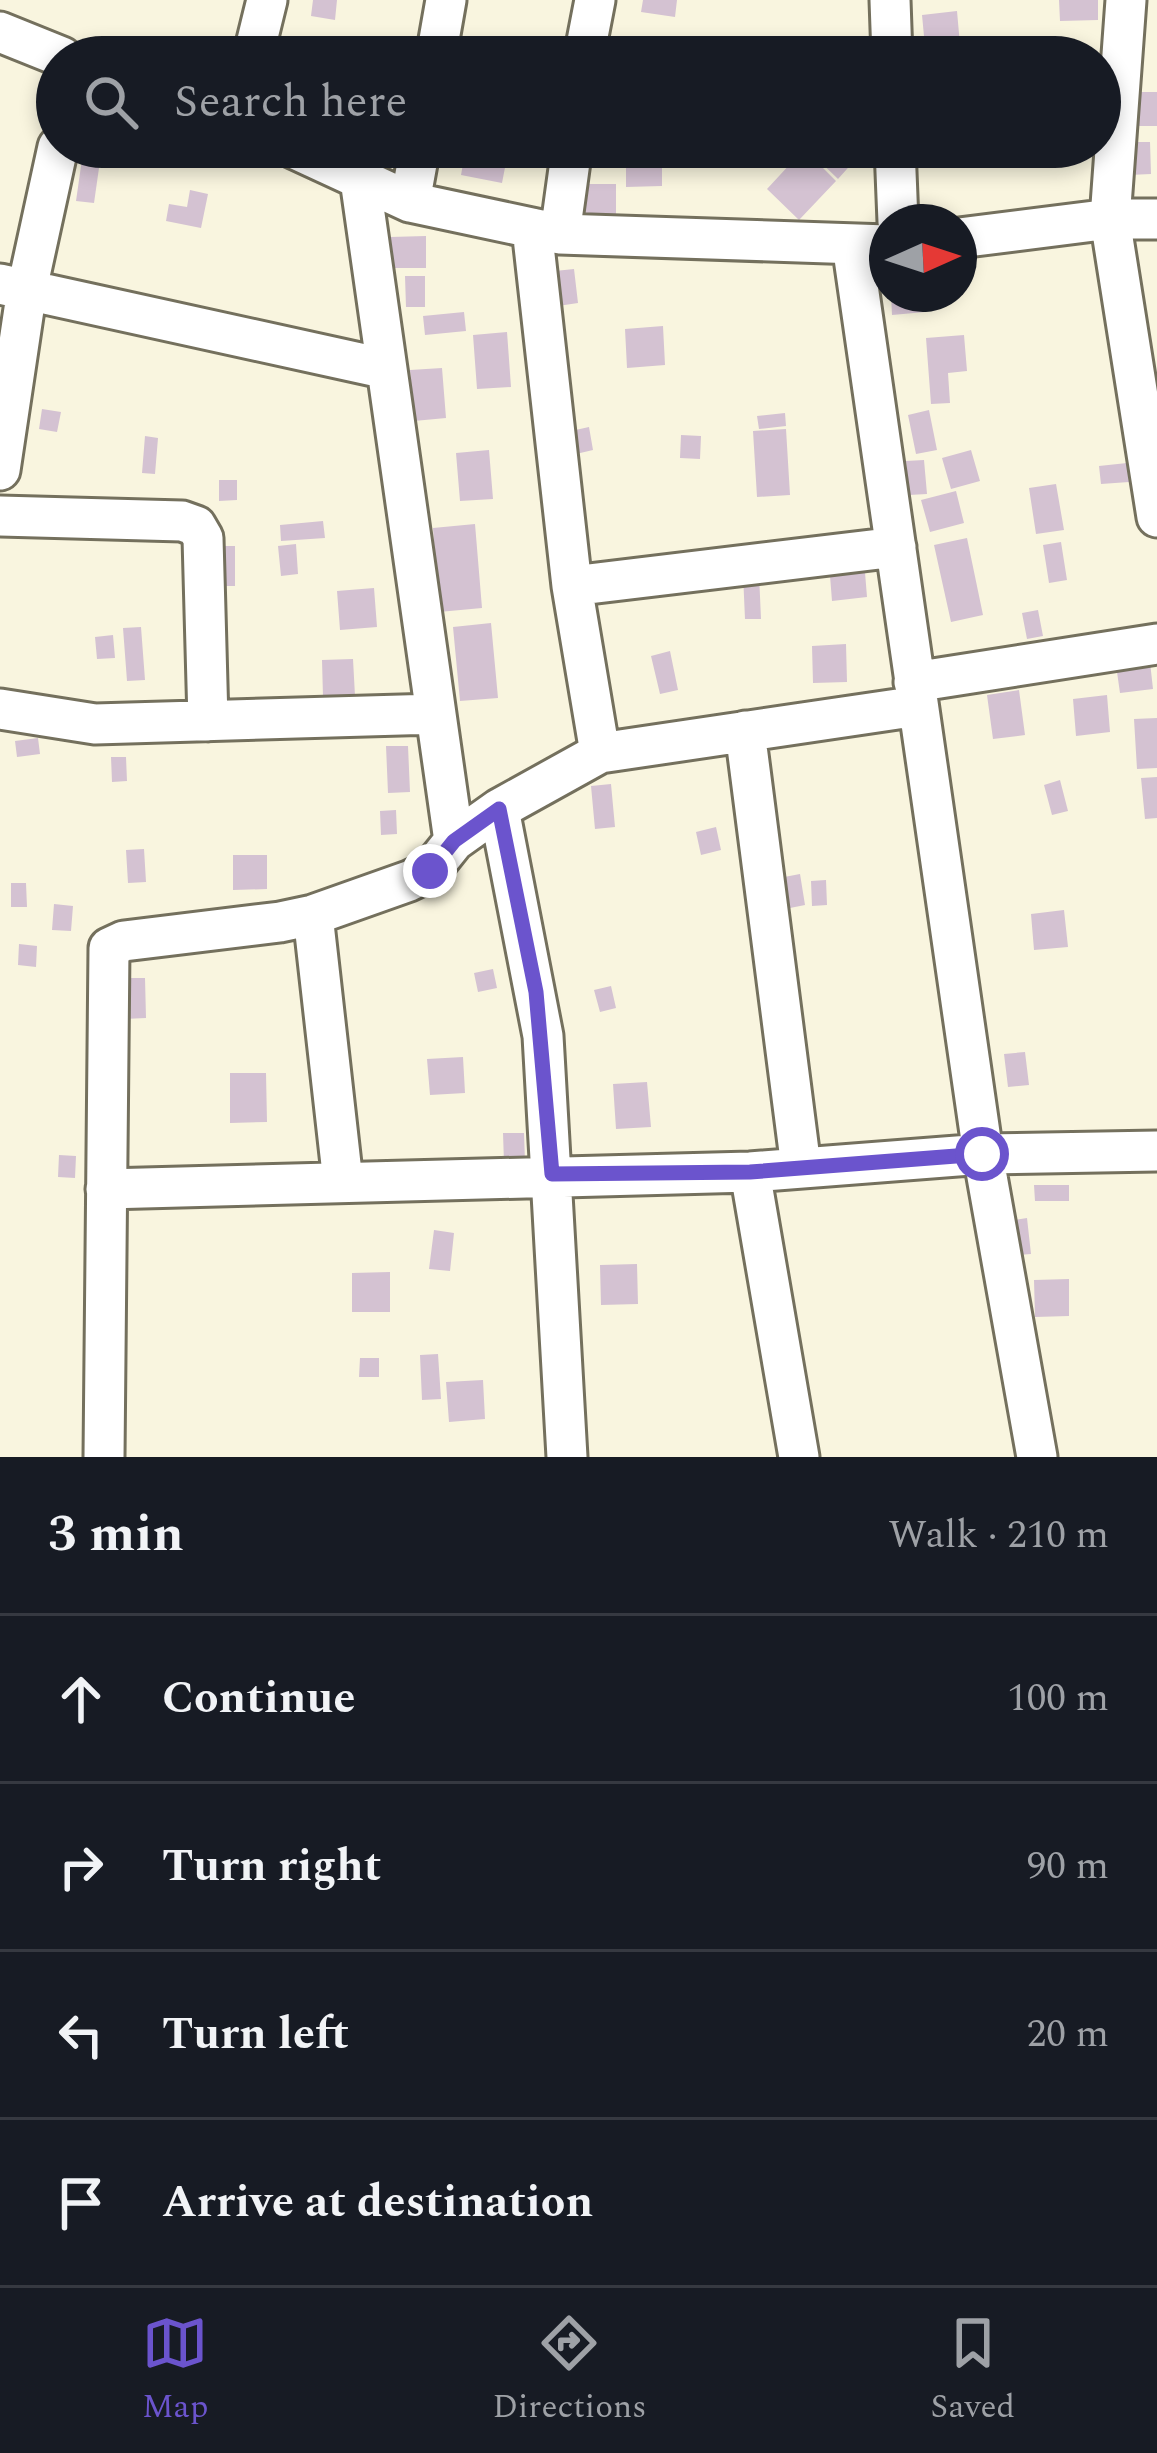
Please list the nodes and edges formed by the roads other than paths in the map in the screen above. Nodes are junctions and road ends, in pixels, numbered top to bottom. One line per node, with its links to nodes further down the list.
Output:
1 (267, 0): 7 (street)
2 (446, 0): 8 (street)
3 (596, 0): 9 (street)
4 (890, 0): 10 (street)
5 (1126, 0): 12 (street)
6 (0, 32): 11 (street)
7 (258, 36)
8 (440, 36)
9 (588, 36)
10 (891, 36)
11 (36, 47)
12 (1121, 68)
13 (51, 168): 27 (street)
14 (336, 168): 19 (street)
15 (416, 168): 20 (street)
16 (566, 168): 24 (street)
17 (897, 168): 21 (street)
18 (1114, 168): 22 (street)
19 (360, 179): 20 (street); 29 (street)
20 (410, 202): 24 (street)
21 (898, 204)
22 (1110, 218): 23 (street); 25 (street); 30 (street)
23 (1157, 219)
24 (546, 231): 26 (street); 35 (street)
25 (977, 236)
26 (869, 244)
27 (13, 286): 29 (street); 31 (street)
28 (876, 312): 34 (street)
29 (387, 369): 39 (street)
30 (1153, 461): 33 (street)
31 (0, 470)
32 (0, 516): 40 (street)
33 (1157, 517)
34 (896, 548): 35 (street); 37 (street)
35 (572, 586): 42 (street)
36 (1157, 644): 37 (street)
37 (916, 694): 41 (street); 47 (street)
38 (0, 709): 40 (street)
39 (436, 714): 40 (street); 44 (street)
40 (208, 721)
41 (746, 731): 42 (street); 48 (street)
42 (599, 753): 43 (street)
43 (499, 809): 44 (street); 50 (street)
44 (454, 841): 45 (street)
45 (313, 915): 51 (street); 52 (street)
46 (1157, 1151): 47 (street)
47 (982, 1154): 48 (street); 56 (street)
48 (801, 1168): 49 (street)
49 (750, 1172): 50 (street); 55 (street)
50 (552, 1174): 51 (street); 54 (street)
51 (343, 1182): 52 (street)
52 (106, 1189): 53 (street)
53 (104, 1457)
54 (567, 1457)
55 (799, 1457)
56 (1037, 1457)

